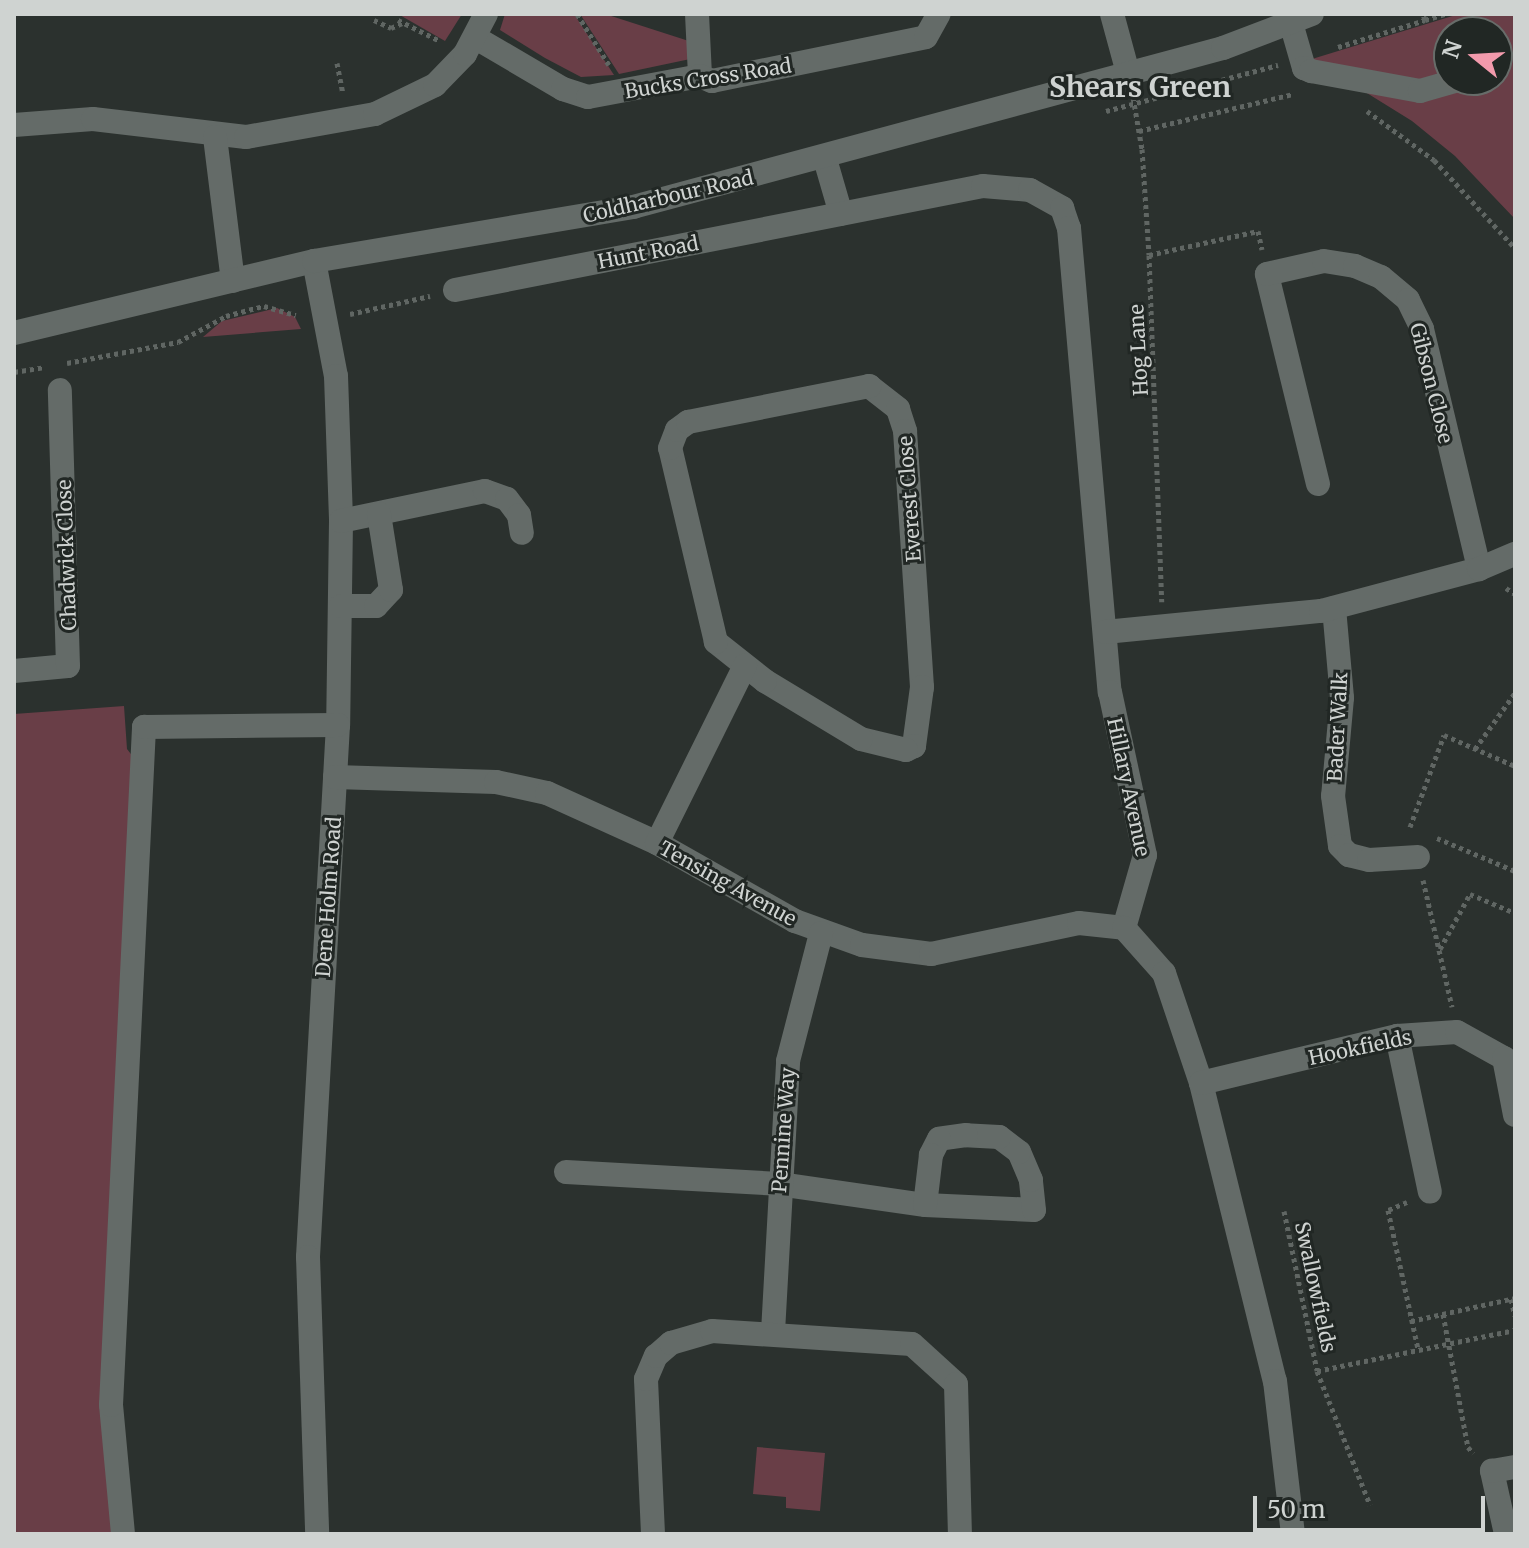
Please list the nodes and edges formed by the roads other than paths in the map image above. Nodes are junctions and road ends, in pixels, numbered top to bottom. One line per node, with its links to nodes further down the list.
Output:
1 (486, 14): 6 (street)
2 (697, 14): 8 (street)
3 (939, 14): 8 (street, Bucks Cross Road)
4 (1112, 14): 7 (street)
5 (1302, 18): 7 (street, Coldharbour Road); 9 (street)
6 (476, 38): 8 (street, Bucks Cross Road); 11 (street)
7 (1128, 73): 12 (street, Coldharbour Road)
8 (700, 76)
9 (1433, 87)
10 (14, 125): 11 (street)
11 (215, 137): 16 (street)
12 (825, 159): 14 (street); 15 (street, Coldharbour Road)
13 (1013, 187): 14 (street, Hunt Road); 28 (street, Hillary Avenue)
14 (841, 214): 17 (street, Hunt Road)
15 (314, 261): 16 (street, Coldharbour Road); 22 (street, Dene Holm Road)
16 (233, 281): 18 (street, Coldharbour Road)
17 (455, 290)
18 (14, 333)
19 (60, 390): 30 (street, Chadwick Close)
20 (1318, 484): 25 (street, Gibson Close)
21 (379, 514): 22 (street); 23 (street); 26 (street)
22 (341, 521): 26 (street, Dene Holm Road)
23 (522, 533)
24 (1515, 554): 25 (street)
25 (1479, 569): 27 (street)
26 (341, 606): 31 (street, Dene Holm Road)
27 (1334, 608): 28 (street); 34 (street, Bader Walk)
28 (1105, 632): 35 (street, Hillary Avenue)
29 (745, 666): 29 (street, Everest Close); 33 (street)
30 (14, 671)
31 (338, 725): 32 (street, Dene Holm Road); 46 (street)
32 (335, 777): 33 (street, Tensing Avenue); 47 (street, Dene Holm Road)
33 (657, 843): 36 (street, Tensing Avenue)
34 (1418, 857)
35 (1124, 928): 36 (street, Tensing Avenue); 38 (street)
36 (821, 933): 41 (street, Pennine Way)
37 (1397, 1036): 38 (street, Hookfields); 39 (street, Hookfields); 42 (street)
38 (1201, 1083): 50 (street)
39 (1515, 1115)
40 (566, 1172): 41 (street)
41 (779, 1184): 43 (street); 44 (street, Pennine Way)
42 (1430, 1192)
43 (925, 1205): 43 (street)
44 (773, 1332): 48 (street); 49 (street)
45 (1503, 1469): 51 (street)
46 (123, 1534)
47 (317, 1534)
48 (653, 1534)
49 (960, 1534)
50 (1293, 1534)
51 (1506, 1534)

